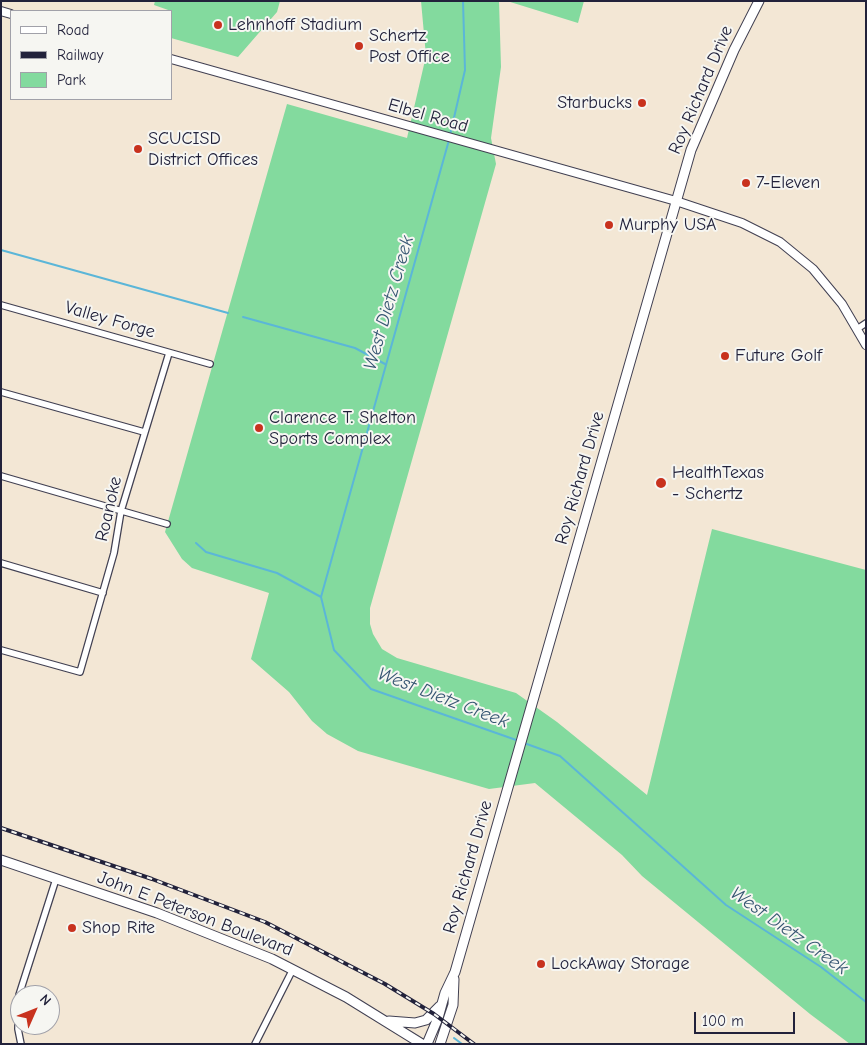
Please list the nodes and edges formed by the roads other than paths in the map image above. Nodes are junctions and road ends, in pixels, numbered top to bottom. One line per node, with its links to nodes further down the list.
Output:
1 (759, 1): 3 (main road, Roy Richard Drive)
2 (172, 59): 3 (street, Elbel Road)
3 (676, 201): 6 (street, Elbel Road); 21 (main road, Roy Richard Drive)
4 (1, 305): 8 (street, Valley Forge)
5 (866, 324): 6 (street)
6 (857, 329): 7 (street, Elbel Road)
7 (865, 340)
8 (169, 353): 9 (street, Valley Forge); 11 (street, Roanoke)
9 (210, 364)
10 (1, 392): 11 (street)
11 (144, 432): 13 (street, Roanoke)
12 (1, 476): 13 (street)
13 (121, 510): 14 (street); 16 (street, Roanoke)
14 (167, 524)
15 (1, 563): 16 (street)
16 (103, 593): 17 (street, Roanoke)
17 (1, 650)
18 (1, 860): 19 (main road, John E Peterson Boulevard)
19 (56, 879): 20 (main road, John E Peterson Boulevard); 24 (street)
20 (292, 969): 23 (main road, John E Peterson Boulevard); 25 (street)
21 (455, 972): 22 (main road, Roy Richard Drive); 28 (main road, Roy Richard Drive)
22 (441, 1004): 23 (main road); 27 (main road, Roy Richard Drive)
23 (385, 1020): 26 (main road, John E Peterson Boulevard)
24 (21, 1044)
25 (255, 1044)
26 (422, 1044)
27 (427, 1044)
28 (440, 1044)

